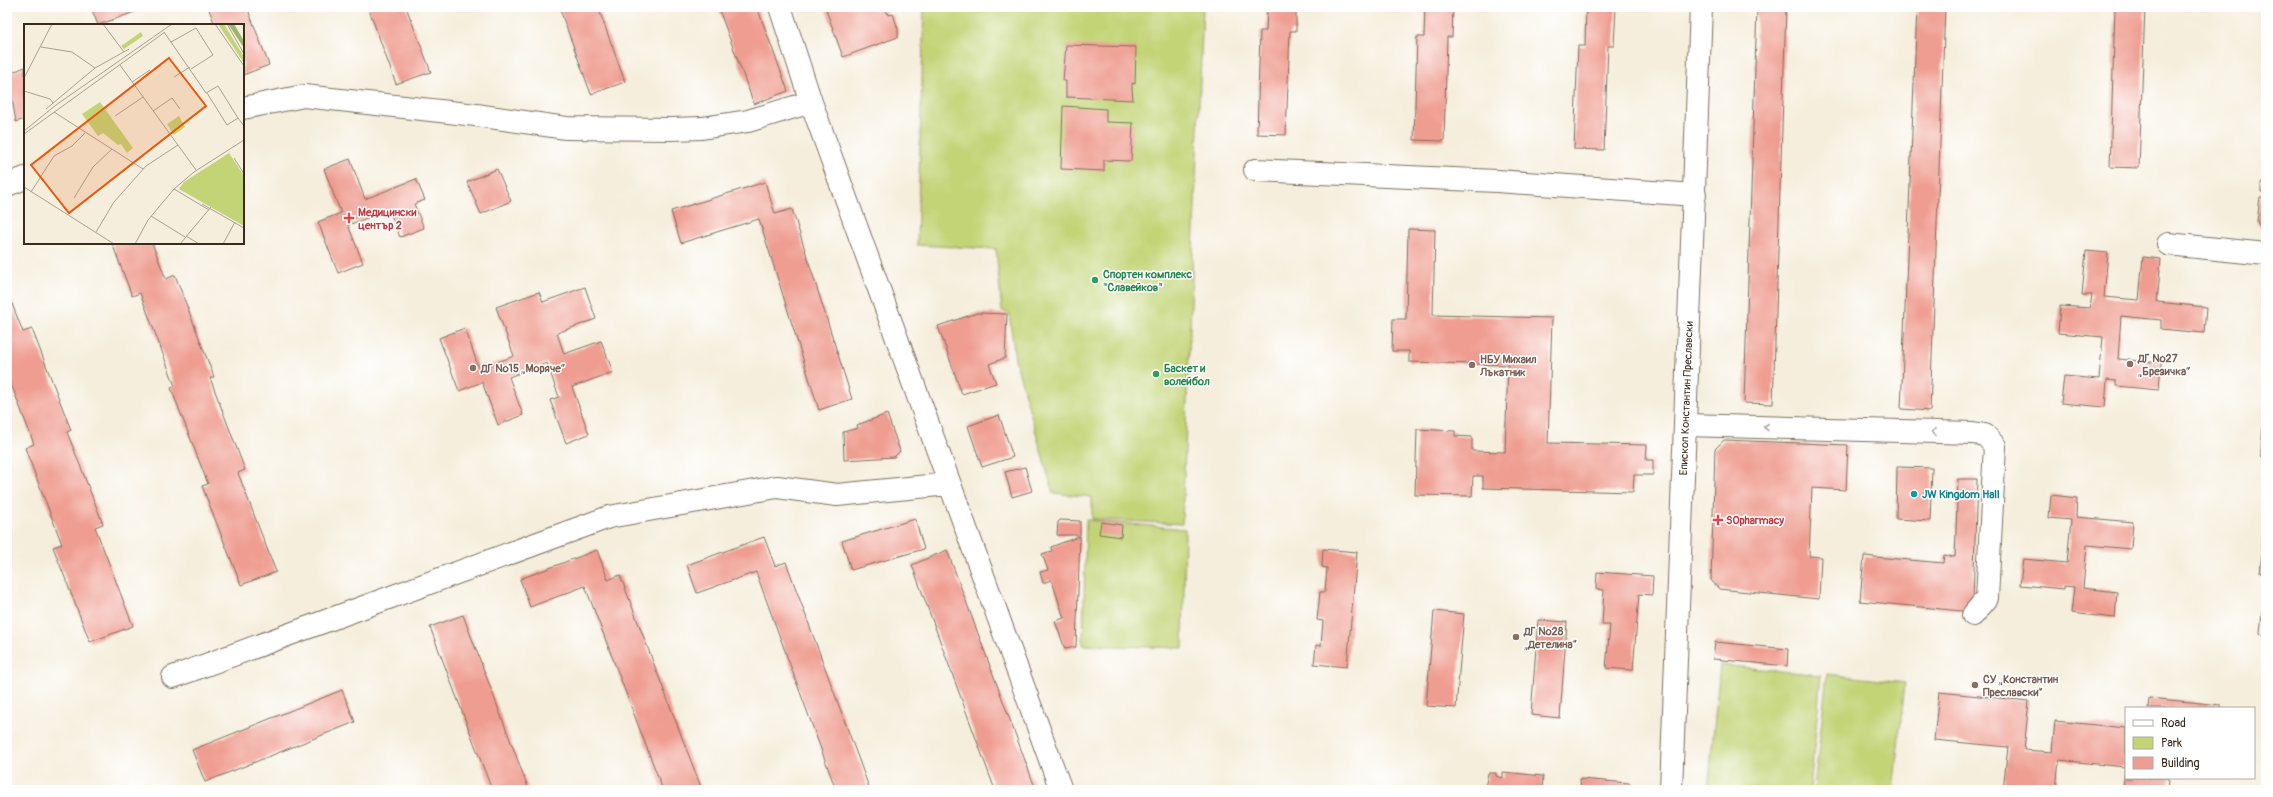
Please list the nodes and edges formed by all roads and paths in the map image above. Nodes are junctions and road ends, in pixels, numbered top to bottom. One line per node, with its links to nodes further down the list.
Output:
1 (780, 7): 3 (street)
2 (1701, 7): 8 (street, Епископ Константин Преславски)
3 (811, 102): 4 (street); 12 (street)
4 (244, 108)
5 (1255, 170): 8 (street)
6 (24, 178): 7 (street)
7 (7, 185)
8 (1695, 195): 11 (street, Епископ Константин Преславски)
9 (2168, 244): 10 (street)
10 (2266, 254)
11 (1685, 425): 13 (street, one-way to 11); 16 (street, Епископ Константин Преславски)
12 (949, 484): 14 (street); 15 (street)
13 (1973, 615)
14 (173, 677)
15 (1061, 790)
16 (1671, 790)

